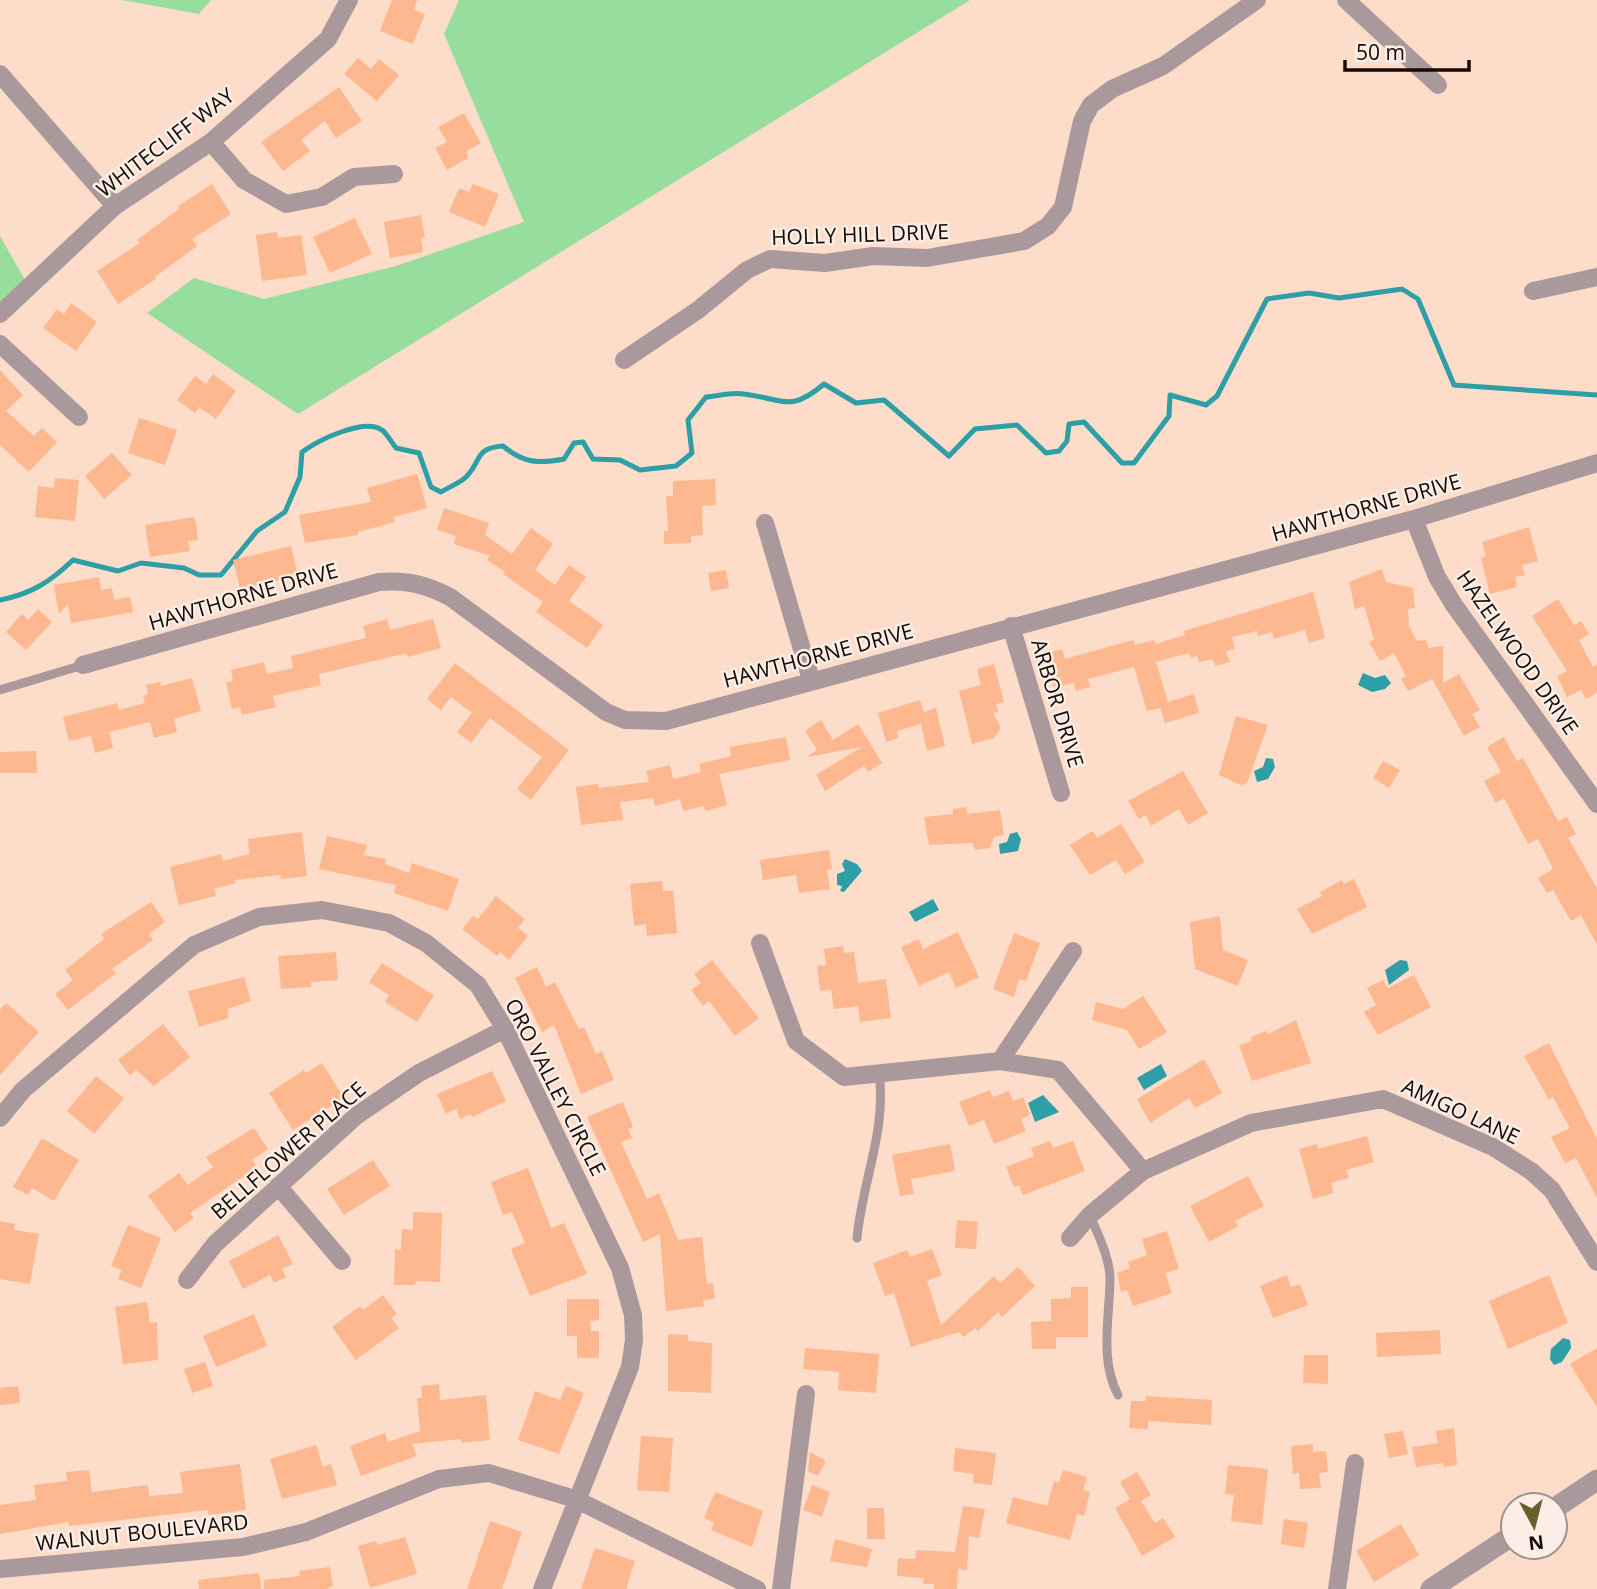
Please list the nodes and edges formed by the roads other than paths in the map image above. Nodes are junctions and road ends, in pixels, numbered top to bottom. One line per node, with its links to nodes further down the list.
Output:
1 (349, 0): 6 (street, WHITECLIFF WAY)
2 (1257, 0): 13 (street, HOLLY HILL DRIVE)
3 (1346, 0): 5 (street)
4 (0, 74): 8 (street)
5 (1438, 85)
6 (211, 142): 7 (street); 8 (street, WHITECLIFF WAY)
7 (394, 174)
8 (116, 206): 11 (street, WHITECLIFF WAY)
9 (1597, 277): 10 (street)
10 (1532, 291)
11 (0, 314)
12 (0, 344): 14 (street)
13 (624, 360)
14 (79, 417)
15 (1597, 463): 16 (street, HAWTHORNE DRIVE)
16 (1414, 519): 18 (street, HAWTHORNE DRIVE); 23 (street, HAZELWOOD DRIVE)
17 (765, 523): 20 (street)
18 (1011, 626): 20 (street, HAWTHORNE DRIVE); 22 (street, ARBOR DRIVE)
19 (83, 665): 20 (street, HAWTHORNE DRIVE); 21 (lane)
20 (811, 680)
21 (0, 690)
22 (1061, 793)
23 (1597, 804)
24 (760, 943): 28 (street)
25 (1073, 951): 27 (street)
26 (505, 1029): 29 (street, ORO VALLEY CIRCLE); 31 (street, BELLFLOWER PLACE); 43 (street, ORO VALLEY CIRCLE)
27 (1000, 1061): 28 (street); 30 (street)
28 (879, 1073): 33 (lane)
29 (0, 1118)
30 (1143, 1171): 32 (street, AMIGO LANE); 36 (street, AMIGO LANE)
31 (278, 1186): 35 (street); 37 (street, BELLFLOWER PLACE)
32 (1090, 1215): 34 (street, AMIGO LANE); 39 (lane)
33 (857, 1238)
34 (1070, 1238)
35 (342, 1261)
36 (1597, 1262)
37 (187, 1279)
38 (806, 1394): 48 (street)
39 (1118, 1395)
40 (1355, 1463): 49 (street)
41 (1597, 1480): 42 (street)
42 (1569, 1498)
43 (575, 1499): 45 (street, WALNUT BOULEVARD); 46 (street, ORO VALLEY CIRCLE); 47 (street, WALNUT BOULEVARD)
44 (1499, 1544): 50 (street)
45 (0, 1569)
46 (542, 1589)
47 (758, 1589)
48 (781, 1589)
49 (1337, 1589)
50 (1431, 1589)

